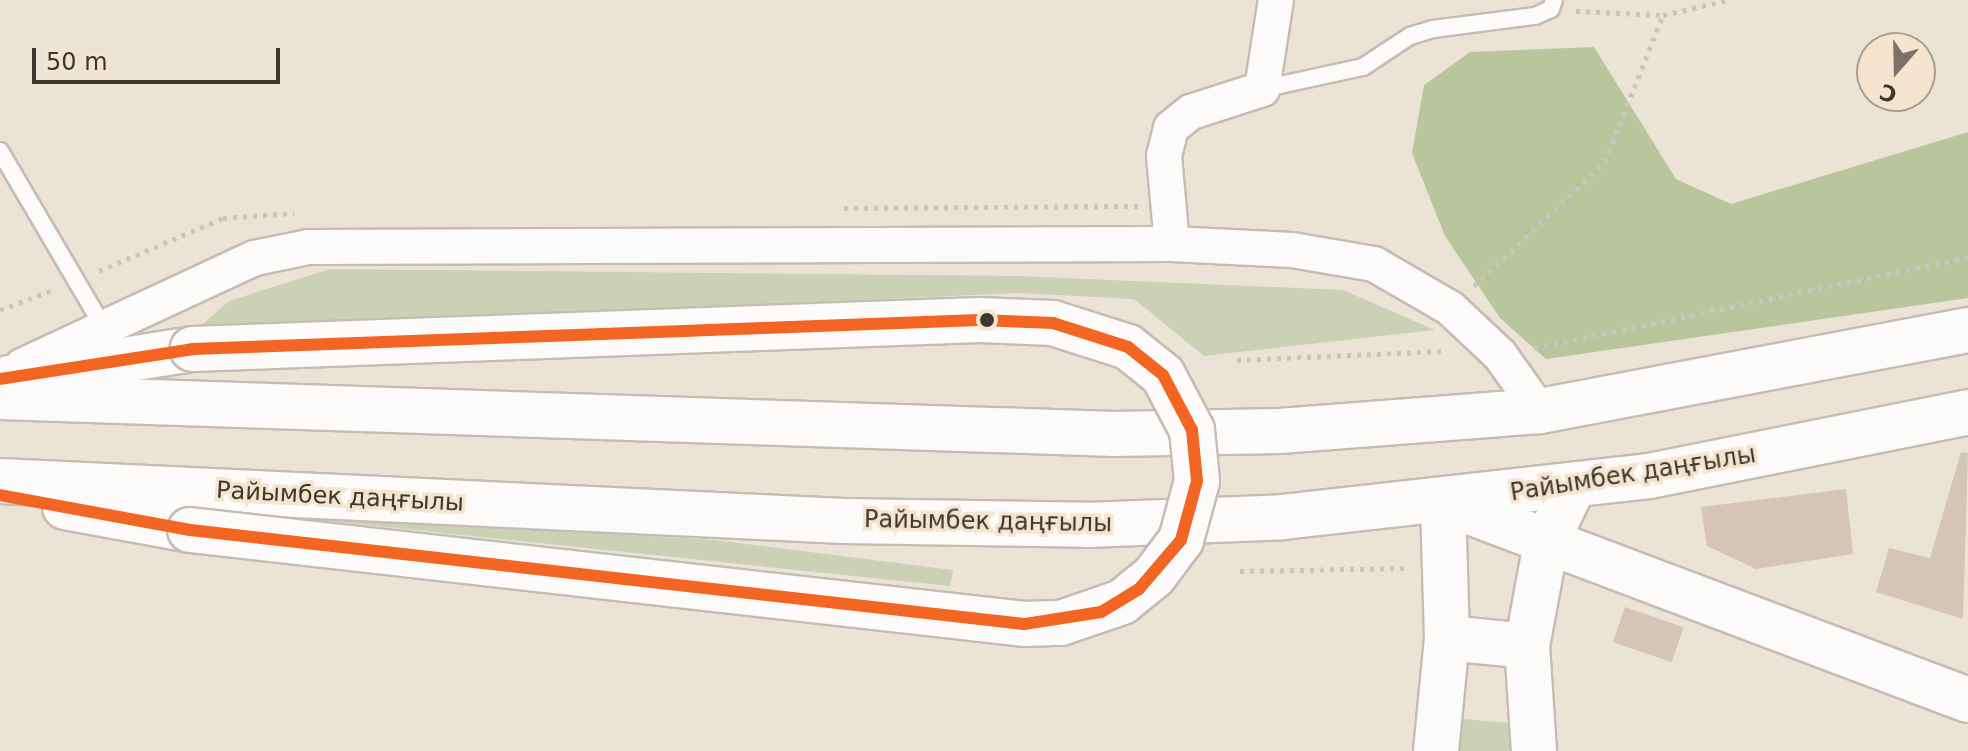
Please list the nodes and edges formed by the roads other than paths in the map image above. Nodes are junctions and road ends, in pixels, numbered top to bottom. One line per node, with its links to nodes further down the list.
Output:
1 (1276, 0): 3 (street)
2 (1553, 5): 3 (lane)
3 (1262, 89): 5 (street)
4 (0, 151): 6 (lane)
5 (1172, 244): 6 (street); 10 (street)
6 (104, 328): 8 (street)
7 (1968, 330): 10 (main road)
8 (0, 378): 14 (main road, bridge)
9 (0, 397): 10 (main road)
10 (1540, 411)
11 (1968, 412): 13 (main road, Райымбек даңғылы)
12 (0, 481): 15 (main road, Райымбек даңғылы)
13 (1574, 485): 15 (main road, Райымбек даңғылы); 16 (main road)
14 (0, 495)
15 (1443, 502): 16 (main road); 17 (main road)
16 (1546, 543): 18 (main road); 19 (main road)
17 (1447, 638): 18 (main road); 20 (main road)
18 (1527, 646): 21 (main road)
19 (1968, 700)
20 (1436, 751)
21 (1534, 751)

